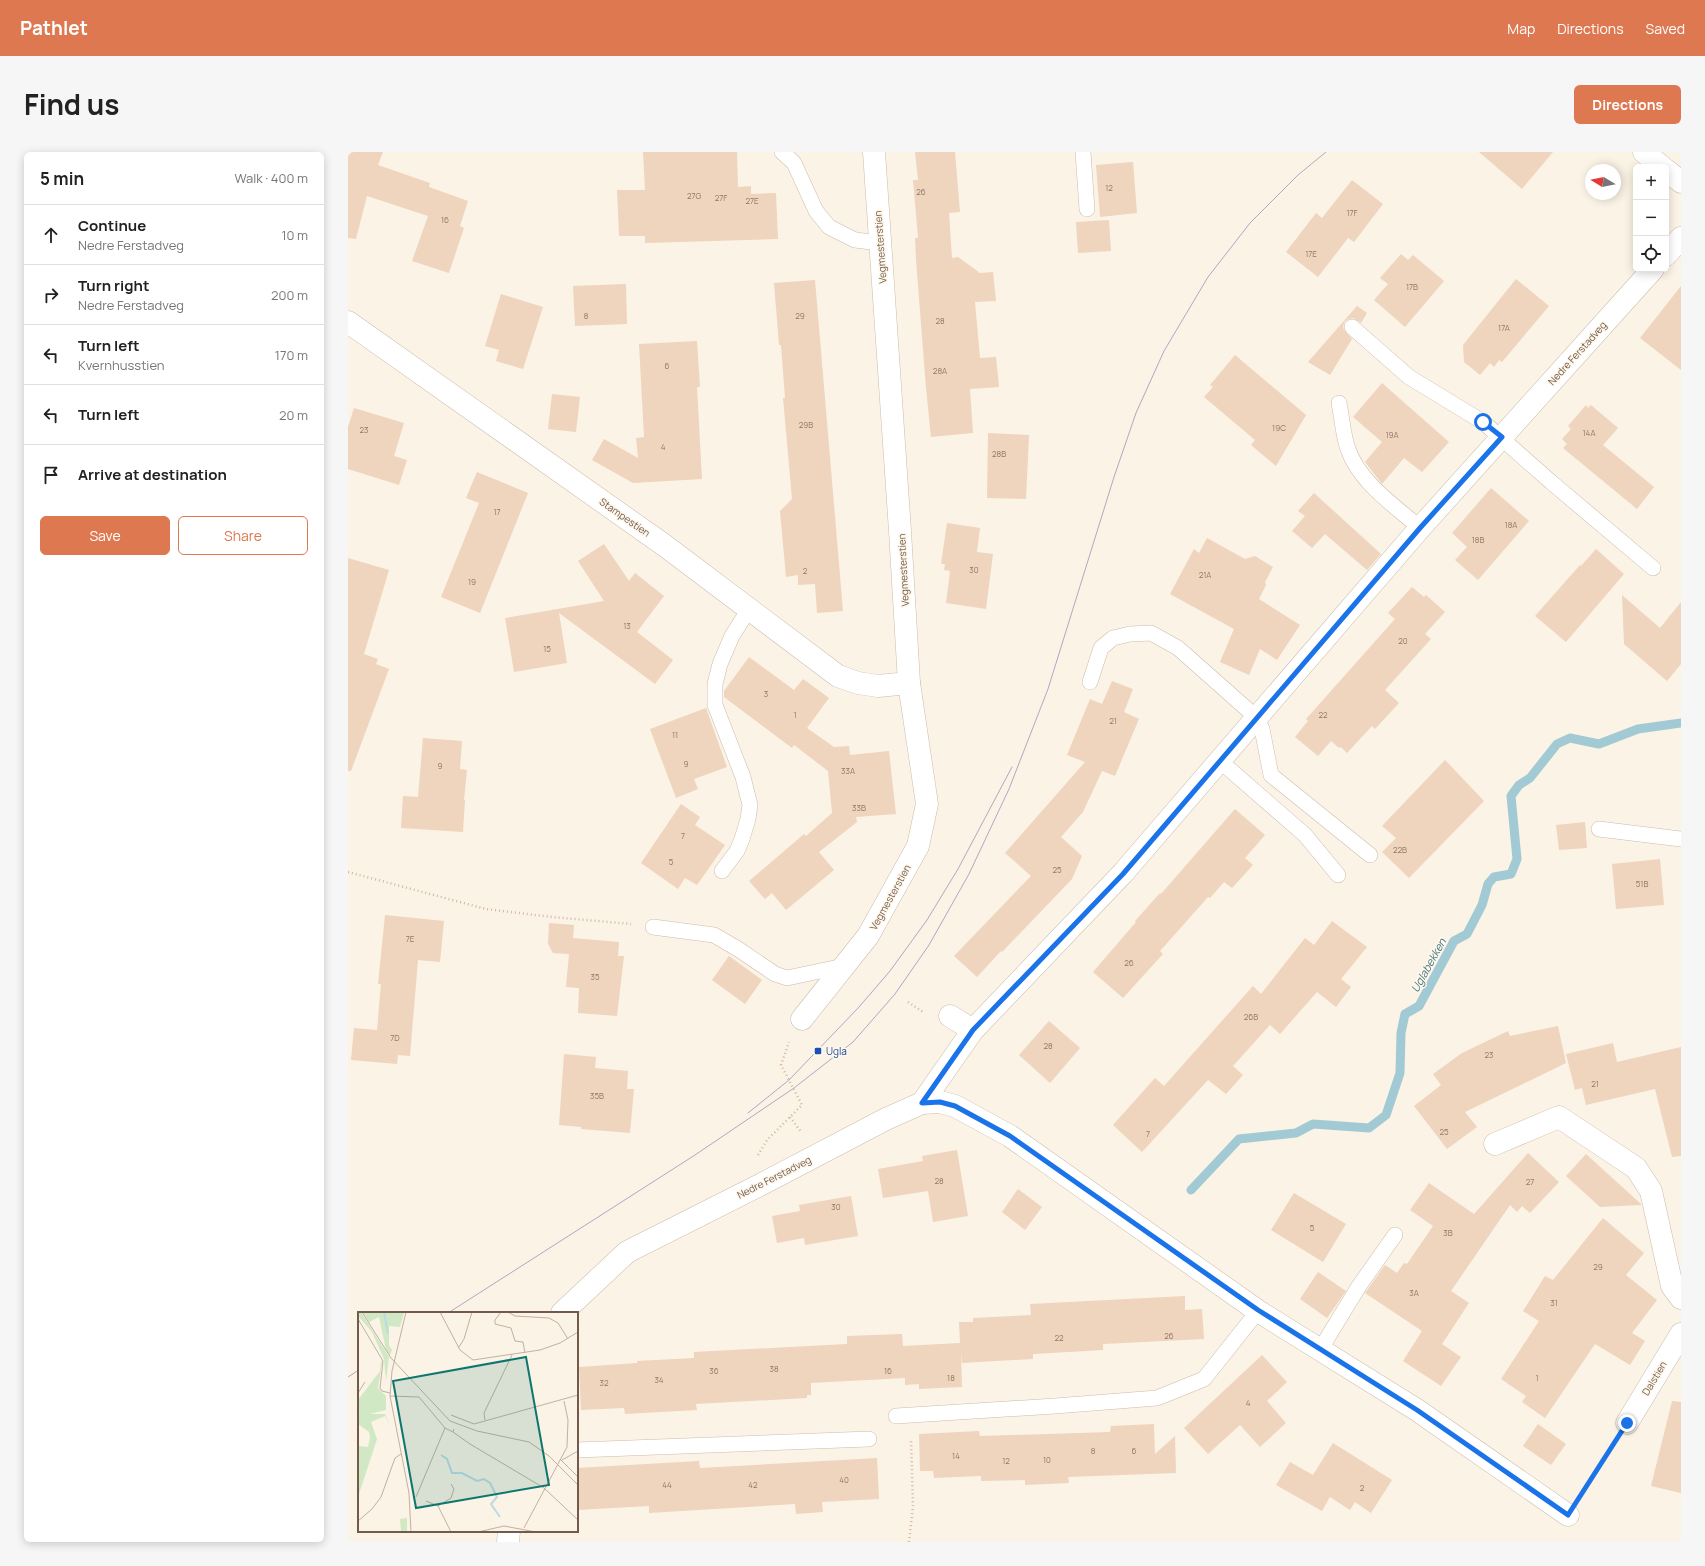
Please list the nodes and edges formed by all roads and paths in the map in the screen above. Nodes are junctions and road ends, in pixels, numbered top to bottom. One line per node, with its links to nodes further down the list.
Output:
1 (782, 152): 10 (lane)
2 (874, 152): 10 (street, Vegmesterstien)
3 (1084, 152): 8 (lane)
4 (1644, 152): 5 (street)
5 (1658, 164)
6 (1669, 172): 7 (street)
7 (1681, 182)
8 (1087, 209)
9 (1681, 238): 11 (street)
10 (880, 243): 21 (street, Vegmesterstien)
11 (1669, 251)
12 (1650, 272): 16 (street, Nedre Ferstadveg)
13 (348, 322): 19 (street, Stampestien)
14 (1352, 327): 16 (lane)
15 (1339, 403): 17 (lane)
16 (1502, 437): 17 (street, Nedre Ferstadveg); 18 (lane)
17 (1420, 528): 22 (street, Nedre Ferstadveg)
18 (1653, 568)
19 (749, 609): 21 (street, Stampestien); 27 (lane)
20 (1090, 682): 22 (lane)
21 (909, 683): 31 (street, Vegmesterstien)
22 (1257, 718): 23 (street, Nedre Ferstadveg); 26 (lane)
23 (1220, 761): 29 (lane); 34 (street, Nedre Ferstadveg)
24 (1599, 829): 25 (lane)
25 (1681, 840)
26 (1370, 855)
27 (722, 871)
28 (348, 872): 30 (path)
29 (1338, 875)
30 (653, 927): 31 (lane)
31 (844, 966): 33 (street, Vegmesterstien)
32 (950, 1016): 34 (street)
33 (802, 1019): 37 (path)
34 (973, 1030): 35 (street, Nedre Ferstadveg)
35 (922, 1103): 37 (street, Nedre Ferstadveg); 40 (street)
36 (1495, 1144): 39 (street)
37 (760, 1185): 41 (street, Nedre Ferstadveg)
38 (1395, 1235): 43 (lane)
39 (1681, 1298)
40 (1258, 1310): 43 (street); 44 (lane)
41 (563, 1312)
42 (1681, 1334): 45 (street, Dalstien)
43 (1320, 1350): 48 (street)
44 (902, 1416): 51 (path)
45 (1627, 1423): 48 (path)
46 (869, 1439): 47 (lane)
47 (578, 1450)
48 (1568, 1515)
49 (509, 1532): 50 (street)
50 (508, 1542)
51 (909, 1542)

